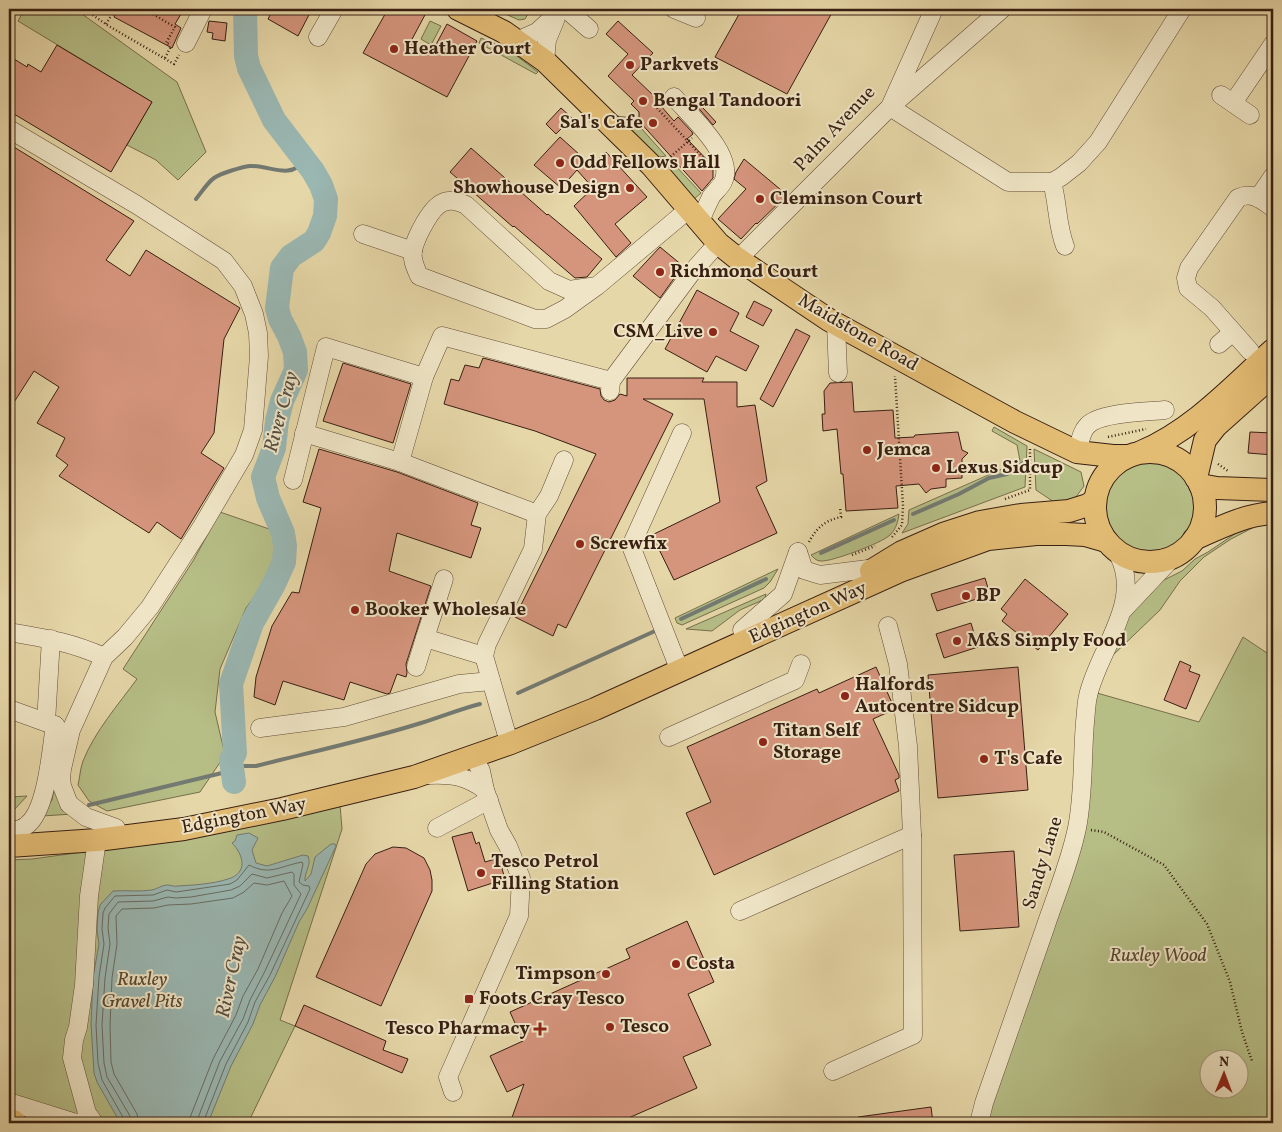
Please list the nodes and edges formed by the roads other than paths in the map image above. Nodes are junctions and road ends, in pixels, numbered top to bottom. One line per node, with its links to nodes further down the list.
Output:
1 (203, 9): 16 (street)
2 (334, 9): 13 (street)
3 (458, 9): 14 (main road, Maidstone Road)
4 (674, 9): 11 (street)
5 (934, 9): 19 (street, Palm Avenue)
6 (982, 9): 7 (street)
7 (995, 9)
8 (1002, 9): 19 (street)
9 (1182, 9): 23 (street)
10 (562, 10): 12 (street); 14 (street); 17 (street)
11 (696, 18)
12 (589, 29)
13 (318, 37)
14 (517, 41): 17 (main road, Maidstone Road)
15 (1273, 44): 20 (street)
16 (179, 45)
17 (545, 61): 26 (main road, Maidstone Road)
18 (674, 96): 26 (street)
19 (890, 107): 23 (street); 31 (street, Palm Avenue)
20 (1250, 115)
21 (9, 129): 66 (street)
22 (1273, 176): 24 (street)
23 (1052, 182): 29 (street)
24 (1258, 198): 25 (street); 34 (street)
25 (1273, 208)
26 (694, 216): 28 (main road, Maidstone Road); 32 (street)
27 (363, 234): 30 (street)
28 (718, 244): 31 (main road, Maidstone Road); 40 (street)
29 (1065, 246)
30 (413, 251): 32 (street); 32 (street)
31 (738, 259): 33 (main road, Maidstone Road)
32 (593, 287)
33 (844, 328): 38 (street); 44 (main road, Maidstone Road)
34 (1233, 332): 35 (street); 37 (street)
35 (1219, 344)
36 (1273, 350): 45 (main road)
37 (1250, 352)
38 (838, 373)
39 (1273, 375): 49 (main road)
40 (424, 377): 42 (street); 47 (street)
41 (1165, 410): 44 (street)
42 (304, 433): 47 (street); 48 (street)
43 (682, 433): 68 (street)
44 (1077, 452): 45 (main road, Maidstone Road); 51 (main road)
45 (1134, 454): 49 (main road); 51 (main road)
46 (564, 460): 53 (street)
47 (400, 462): 53 (street)
48 (293, 480)
49 (1198, 481): 50 (main road); 54 (main road)
50 (1273, 490)
51 (1095, 498): 55 (main road); 57 (main road, Edgington Way)
52 (1273, 513): 54 (main road)
53 (537, 514): 65 (street)
54 (1194, 539): 56 (main road)
55 (1112, 547): 56 (main road); 57 (main road, Edgington Way); 59 (street, Sandy Lane)
56 (1174, 556): 59 (street, Sandy Lane)
57 (893, 557): 61 (main road, Edgington Way); 61 (street); 68 (main road, Edgington Way)
58 (444, 579): 63 (street)
59 (1123, 610): 93 (street, Sandy Lane)
60 (888, 626): 83 (street)
61 (742, 630): 68 (main road, Edgington Way)
62 (9, 632): 64 (street)
63 (424, 638): 65 (street); 69 (street)
64 (51, 639): 66 (street); 72 (street)
65 (484, 656): 70 (street)
66 (104, 657): 72 (street)
67 (801, 664): 75 (street)
68 (679, 666): 74 (main road, Edgington Way); 74 (main road, Edgington Way)
69 (416, 667)
70 (492, 681): 73 (street); 74 (street)
71 (9, 709): 72 (street)
72 (57, 726): 80 (street); 82 (street)
73 (260, 728)
74 (509, 737): 76 (main road, Edgington Way); 78 (main road, Edgington Way)
75 (669, 738)
76 (481, 759): 77 (main road, Edgington Way); 78 (main road, Edgington Way); 79 (street)
77 (414, 776): 79 (street); 84 (main road, Edgington Way)
78 (334, 786): 80 (main road, Edgington Way)
79 (487, 795): 81 (street); 88 (street)
80 (116, 828): 82 (main road, Edgington Way)
81 (436, 828)
82 (9, 833)
83 (912, 835): 86 (street); 87 (street)
84 (96, 840): 85 (main road, Edgington Way); 91 (street)
85 (9, 846)
86 (740, 911)
87 (834, 1071)
88 (453, 1092)
89 (9, 1102): 91 (street)
90 (9, 1122): 92 (highway)
91 (93, 1122)
92 (13, 1123)
93 (979, 1123)

